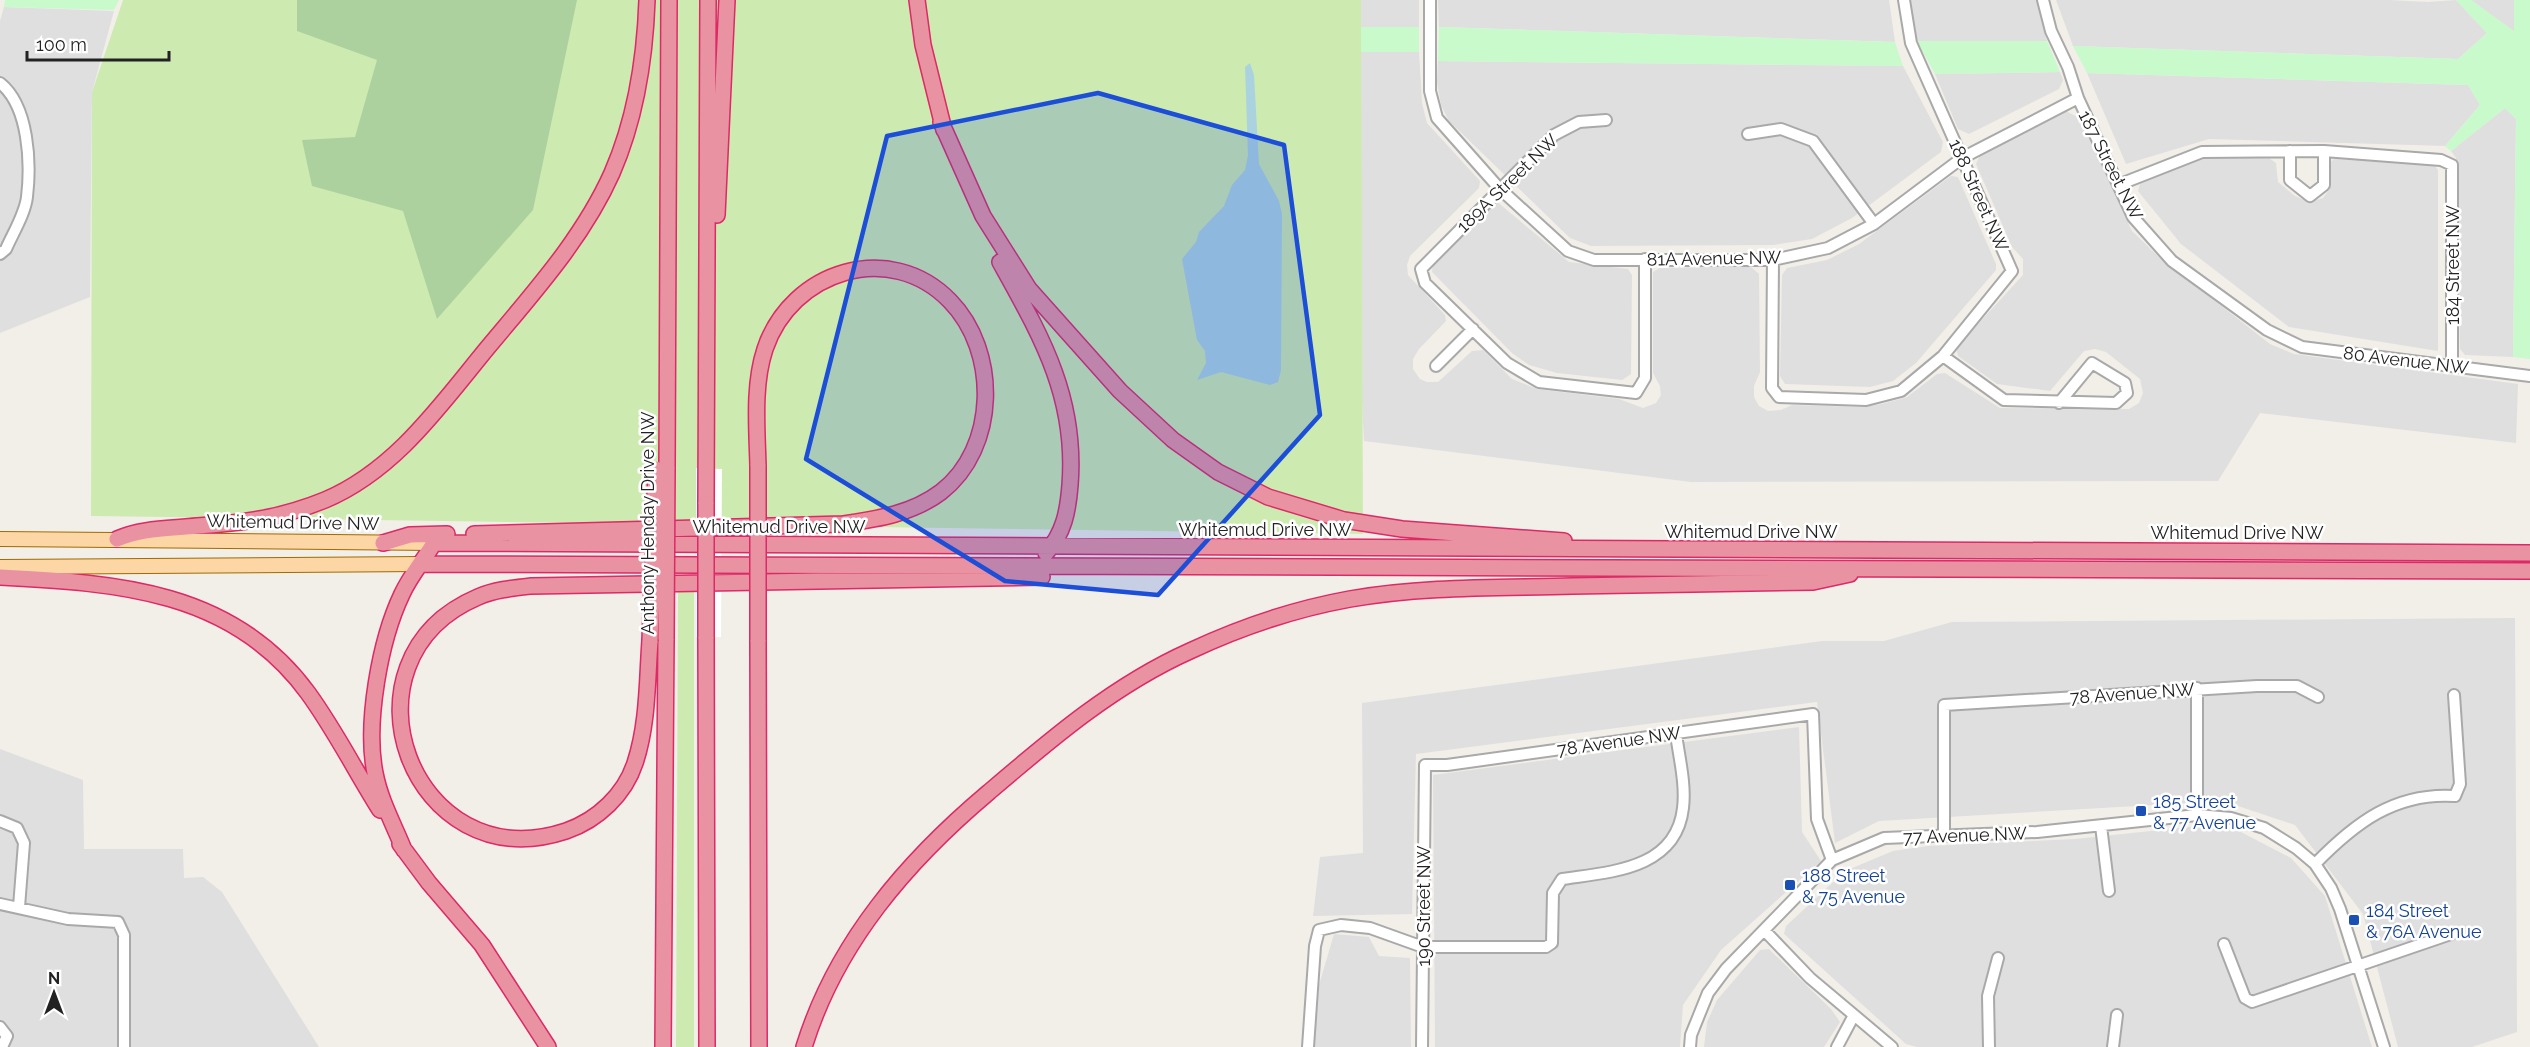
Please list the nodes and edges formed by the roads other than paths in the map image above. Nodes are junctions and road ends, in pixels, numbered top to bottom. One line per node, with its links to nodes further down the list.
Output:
1 (647, 0): 33 (highway)
2 (669, 0): 31 (highway, Anthony Henday Drive NW)
3 (708, 0): 20 (highway)
4 (727, 0): 20 (highway)
5 (917, 0): 12 (highway)
6 (1430, 0): 18 (street, 81A Avenue NW)
7 (1904, 0): 16 (street, 188 Street NW)
8 (2043, 0): 10 (street, 187 Street NW)
9 (0, 83): 21 (street)
10 (2078, 98): 16 (street, 81A Avenue NW); 17 (street, 187 Street NW)
11 (1606, 120): 18 (street, 189A Street NW)
12 (941, 122): 36 (highway); 37 (highway)
13 (1748, 134): 19 (street)
14 (2290, 151): 15 (street); 15 (street); 17 (street)
15 (2324, 151): 27 (street, 184 Street NW)
16 (1962, 158): 19 (street, 81A Avenue NW); 26 (street, 188 Street NW)
17 (2118, 185): 25 (street, 187 Street NW)
18 (1499, 188): 22 (street, 81A Avenue NW); 24 (street, 189A Street NW)
19 (1874, 224): 23 (street, 81A Avenue NW)
20 (707, 243): 74 (highway, bridge)
21 (0, 254)
22 (1645, 259): 23 (street, 81A Avenue NW); 24 (street)
23 (1773, 260): 26 (street, 188 Street NW)
24 (1473, 329): 28 (street)
25 (2283, 340): 27 (street, 80 Avenue NW)
26 (1943, 356): 30 (street)
27 (2452, 365): 29 (street, 80 Avenue NW)
28 (1436, 366)
29 (2530, 375)
30 (2059, 403): 30 (street)
31 (661, 469): 42 (highway, bridge); 73 (highway, Anthony Henday Drive NW, bridge)
32 (0, 539): 33 (main road, Whitemud Drive NW)
33 (117, 539): 34 (main road, Whitemud Drive NW)
34 (383, 543): 35 (main road, Whitemud Drive NW); 75 (highway, bridge)
35 (434, 543): 36 (highway, Whitemud Drive NW); 39 (highway)
36 (1051, 548): 37 (highway, Whitemud Drive NW); 41 (highway)
37 (1722, 551): 38 (highway, Whitemud Drive NW)
38 (2530, 553)
39 (421, 564): 40 (main road, Whitemud Drive NW); 41 (highway, Whitemud Drive NW); 55 (highway)
40 (0, 567)
41 (1031, 567): 42 (highway, Whitemud Drive NW)
42 (1219, 567): 43 (highway, Whitemud Drive NW)
43 (1883, 568): 44 (highway, Whitemud Drive NW); 76 (highway)
44 (2530, 571)
45 (0, 577): 55 (highway)
46 (2198, 688): 48 (street, 78 Avenue NW); 51 (street); 54 (street, 78 Avenue NW)
47 (2454, 695): 57 (street)
48 (2318, 697)
49 (1676, 734): 50 (street, 78 Avenue NW); 56 (street, 78 Avenue NW); 64 (street)
50 (1425, 765): 64 (street, 190 Street NW)
51 (2197, 815): 53 (street, 77 Avenue NW); 57 (street, 77 Avenue NW)
52 (0, 821): 60 (street)
53 (2101, 826): 54 (street, 77 Avenue NW); 58 (street)
54 (1944, 835): 56 (street, 77 Avenue NW)
55 (404, 850): 72 (highway)
56 (1832, 860): 61 (street)
57 (2315, 864): 66 (street)
58 (2109, 891)
59 (0, 904): 60 (street)
60 (19, 907): 71 (street)
61 (1764, 930): 68 (street); 79 (street)
62 (2454, 933): 66 (street)
63 (2224, 944): 66 (street)
64 (1423, 947): 77 (street); 78 (street, 190 Street NW)
65 (1998, 958): 82 (street)
66 (2359, 963): 84 (street)
67 (2117, 1015): 83 (street)
68 (1853, 1017): 80 (street); 81 (street)
69 (0, 1027): 70 (street)
70 (2, 1047)
71 (124, 1047)
72 (548, 1047)
73 (663, 1047)
74 (707, 1047)
75 (759, 1047)
76 (804, 1047)
77 (1308, 1047)
78 (1422, 1047)
79 (1689, 1047)
80 (1837, 1047)
81 (1892, 1047)
82 (1989, 1047)
83 (2113, 1047)
84 (2384, 1047)

